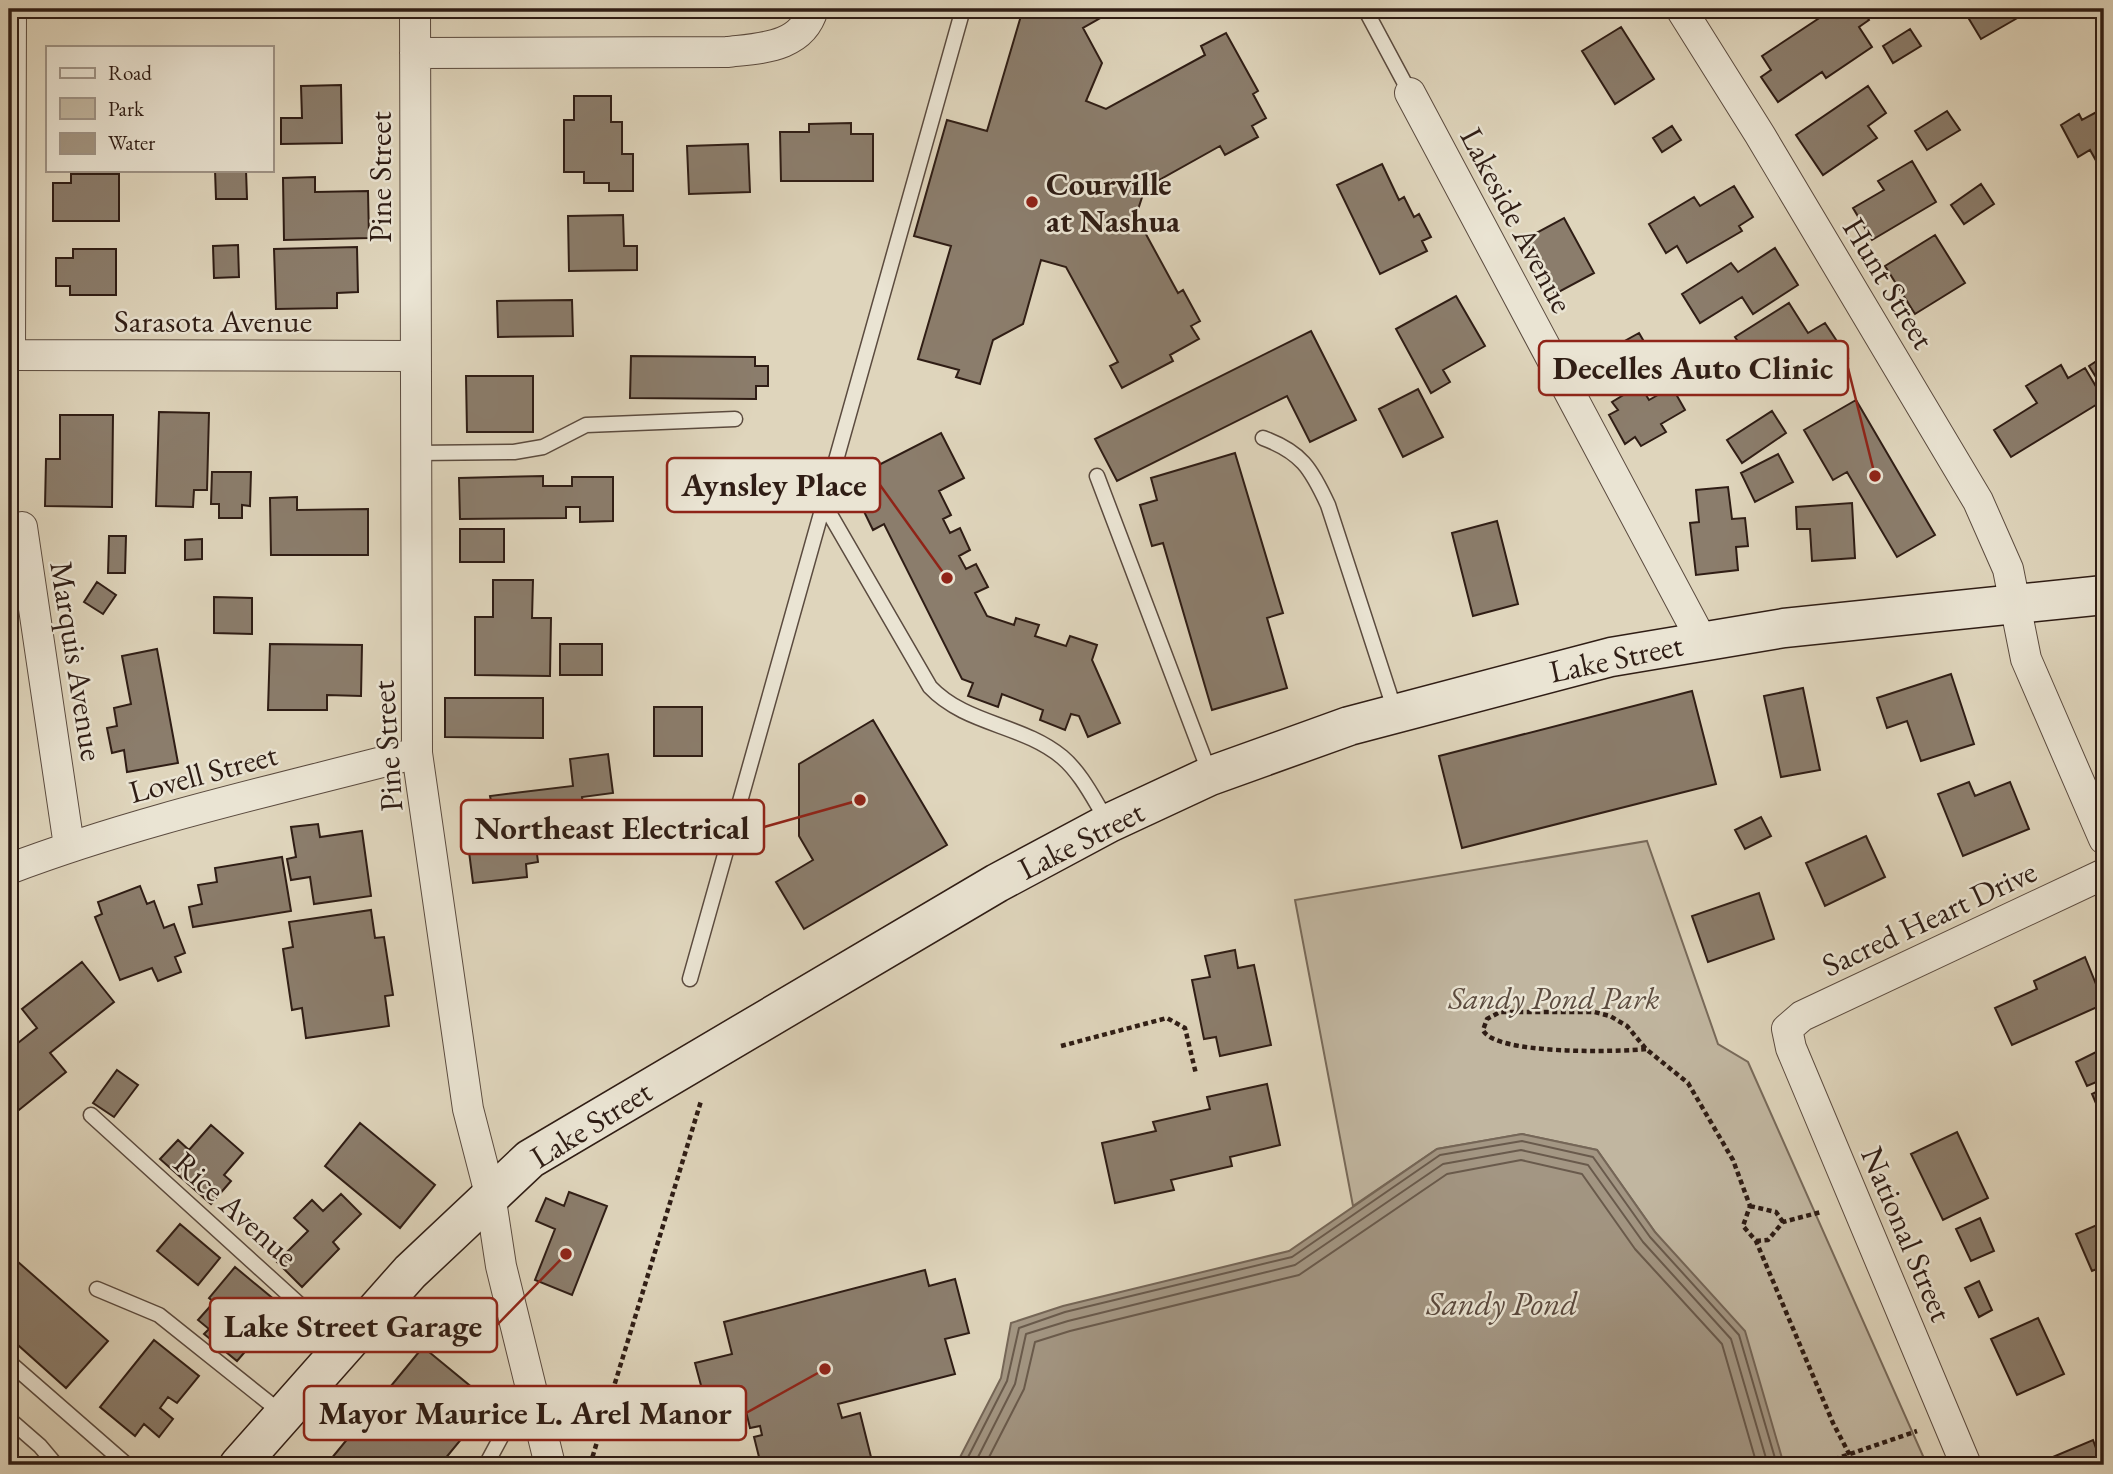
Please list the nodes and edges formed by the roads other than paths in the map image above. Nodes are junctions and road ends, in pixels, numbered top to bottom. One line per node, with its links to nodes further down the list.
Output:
1 (11, 9): 9 (street)
2 (415, 9): 7 (street, Pine Street)
3 (813, 9): 7 (street)
4 (963, 9): 15 (lane)
5 (1364, 9): 8 (lane)
6 (1681, 9): 18 (street, Hunt Street)
7 (415, 53): 10 (street, Pine Street)
8 (1410, 93): 19 (street, Lakeside Avenue)
9 (10, 355): 10 (street, Sarasota Avenue)
10 (415, 356): 13 (street, Pine Street)
11 (736, 419): 13 (lane)
12 (1263, 438): 20 (lane)
13 (416, 453): 21 (street, Pine Street)
14 (1097, 476): 22 (lane)
15 (824, 504): 23 (lane); 28 (lane)
16 (22, 527): 25 (street, Marquis Avenue)
17 (2104, 595): 18 (street, Lake Street)
18 (2015, 603): 19 (street, Lake Street); 24 (street, Hunt Street)
19 (1701, 639): 20 (street, Lake Street)
20 (1395, 713): 22 (street, Lake Street)
21 (417, 753): 25 (street, Lovell Street); 31 (street, Pine Street)
22 (1210, 776): 23 (street, Lake Street)
23 (1109, 823): 31 (street, Lake Street)
24 (2104, 839)
25 (69, 846): 26 (street, Lovell Street)
26 (9, 869)
27 (2104, 874): 29 (street, Sacred Heart Drive)
28 (690, 979)
29 (1787, 1030): 43 (street, National Street)
30 (91, 1115): 33 (lane, Rice Avenue)
31 (490, 1194): 33 (street, Lake Street); 35 (street, Pine Street)
32 (97, 1289): 36 (lane)
33 (344, 1345): 36 (street, Lake Street)
34 (9, 1362): 39 (lane)
35 (528, 1386): 41 (lane); 42 (street, Pine Street)
36 (283, 1414): 40 (street, Lake Street)
37 (9, 1419): 38 (lane)
38 (55, 1465)
39 (127, 1465)
40 (239, 1465)
41 (486, 1465)
42 (550, 1465)
43 (1966, 1465)

